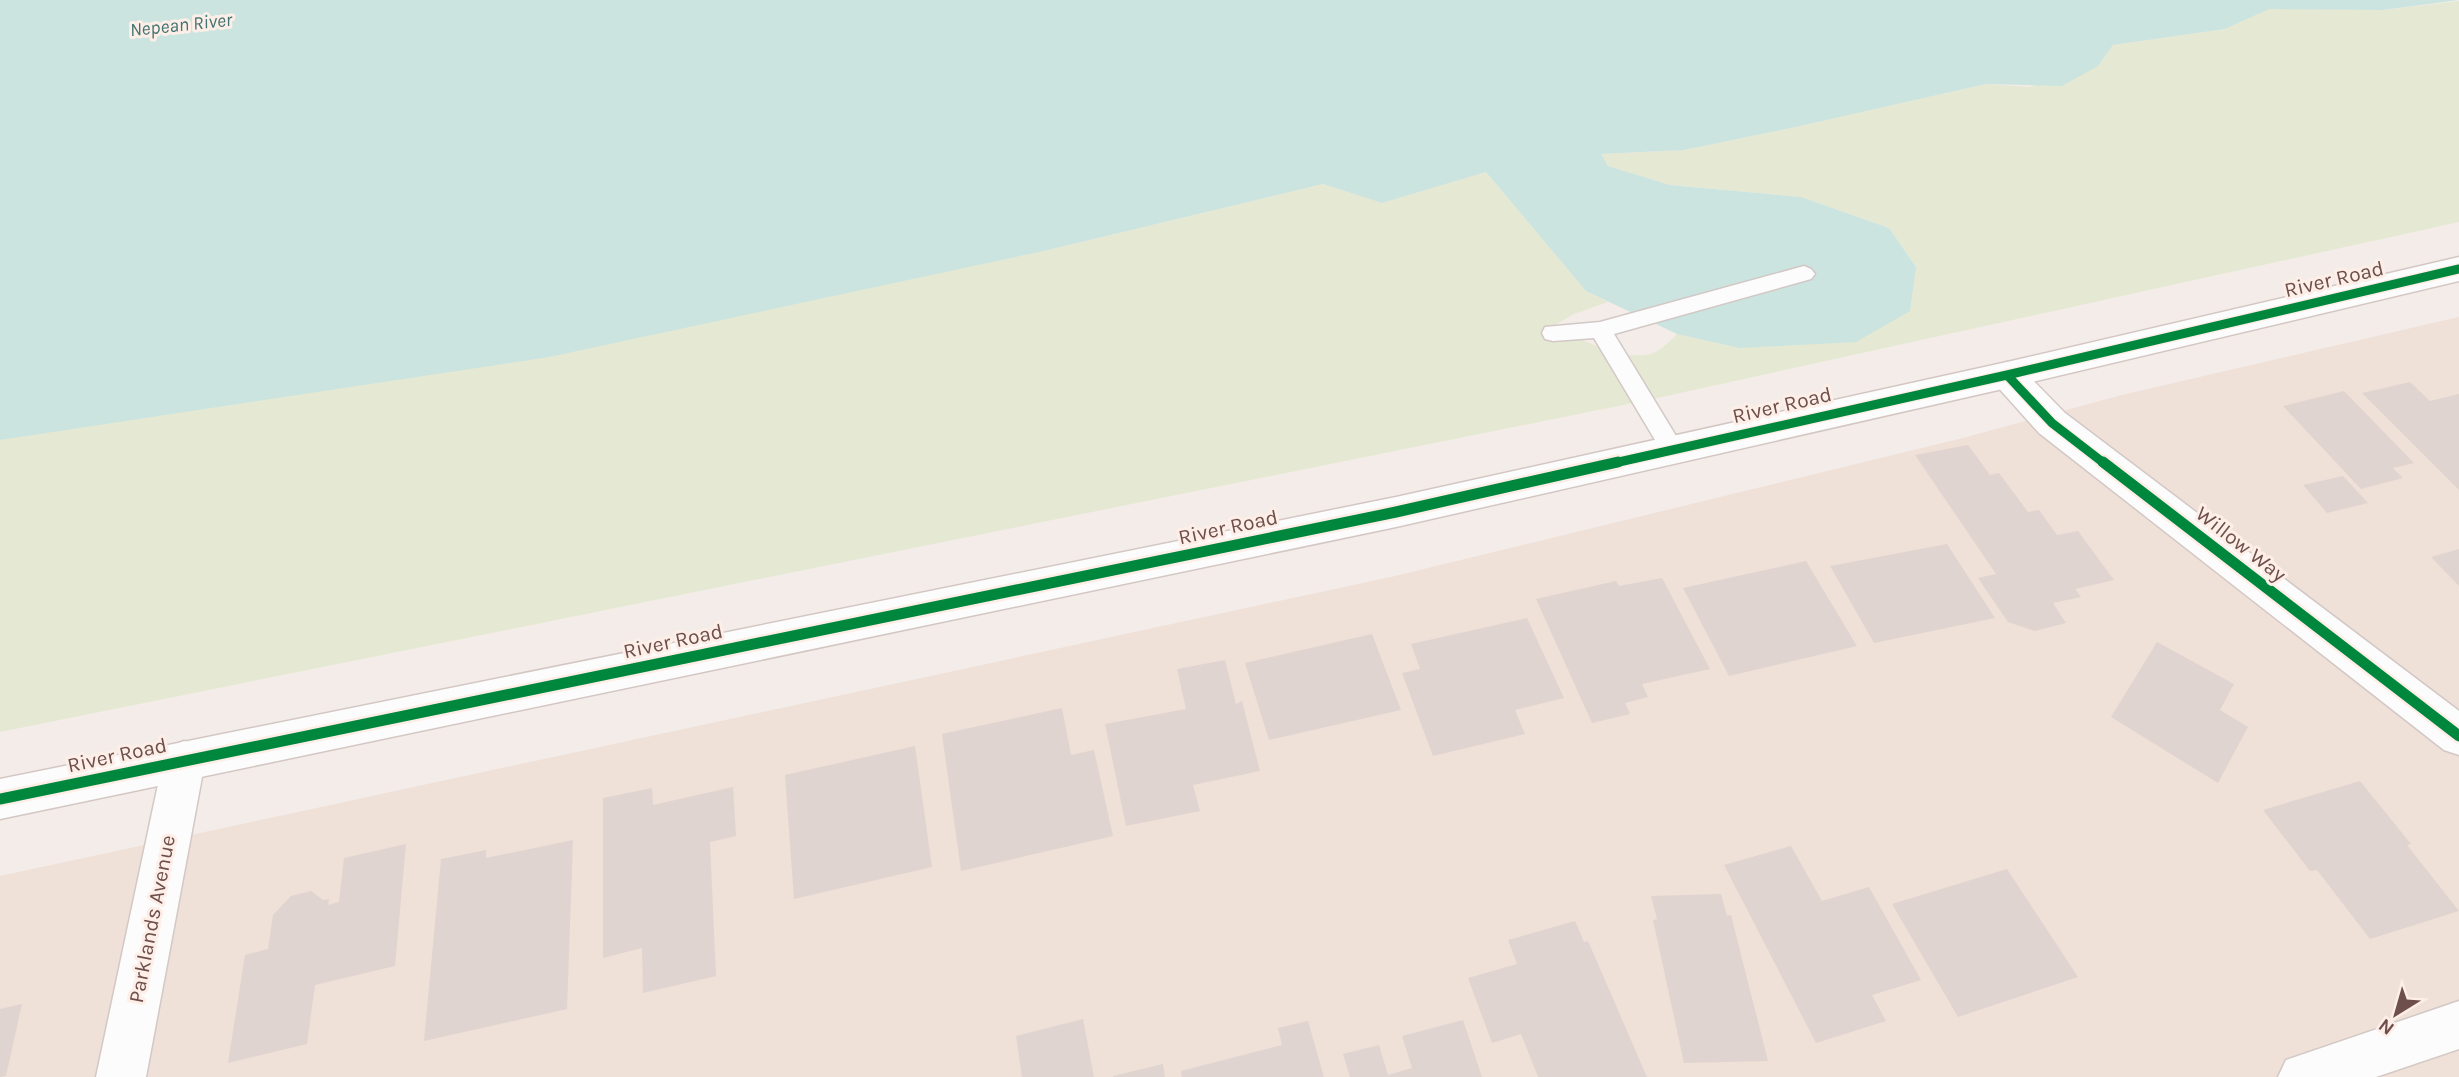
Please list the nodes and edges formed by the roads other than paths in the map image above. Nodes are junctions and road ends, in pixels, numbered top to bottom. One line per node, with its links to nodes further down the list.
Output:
1 (2459, 269): 5 (street, River Road)
2 (1804, 274): 3 (lane)
3 (1600, 330): 4 (lane); 6 (lane)
4 (1552, 333)
5 (2007, 375): 6 (street, River Road); 7 (street, Willow Way)
6 (1672, 449): 8 (street, River Road)
7 (2459, 736)
8 (184, 761): 9 (street, River Road); 11 (street, Parklands Avenue)
9 (0, 799)
10 (2459, 1025): 12 (street)
11 (121, 1077)
12 (2303, 1077)

